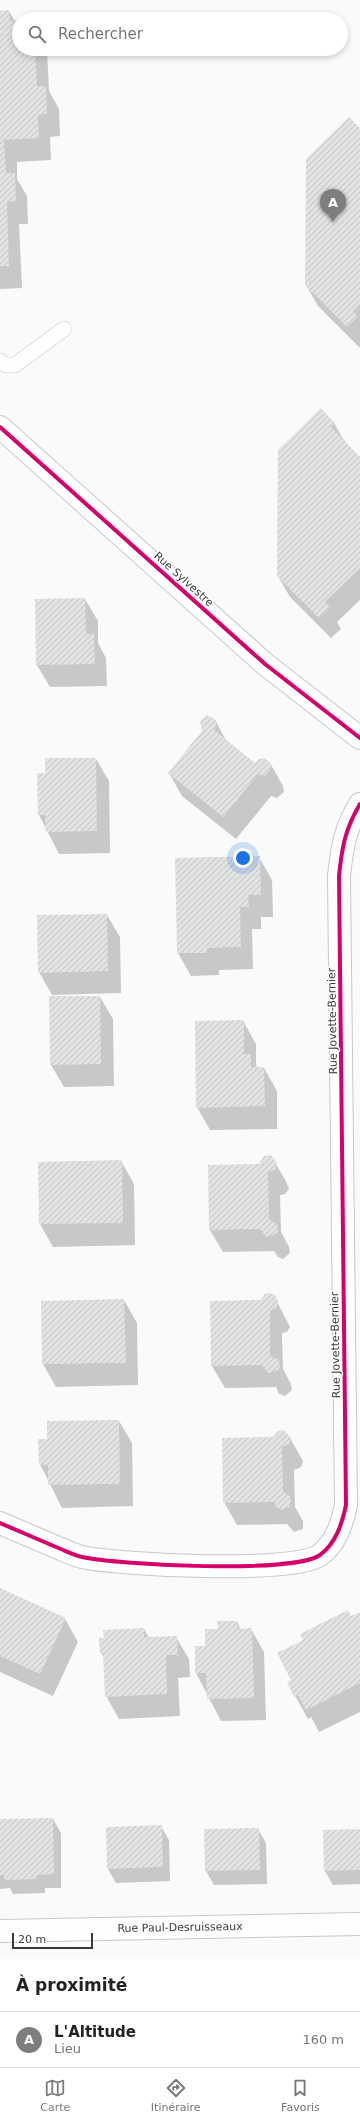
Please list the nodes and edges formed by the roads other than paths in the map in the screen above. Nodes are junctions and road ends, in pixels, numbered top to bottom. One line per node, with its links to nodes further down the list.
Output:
1 (64, 329): 2 (lane)
2 (0, 361)
3 (0, 427): 4 (street, Rue Sylvestre)
4 (360, 738)
5 (360, 804): 6 (street, Rue Jovette-Bernier)
6 (0, 1523)
7 (360, 1924): 8 (street, Rue Paul-Desruisseaux)
8 (0, 1931)

